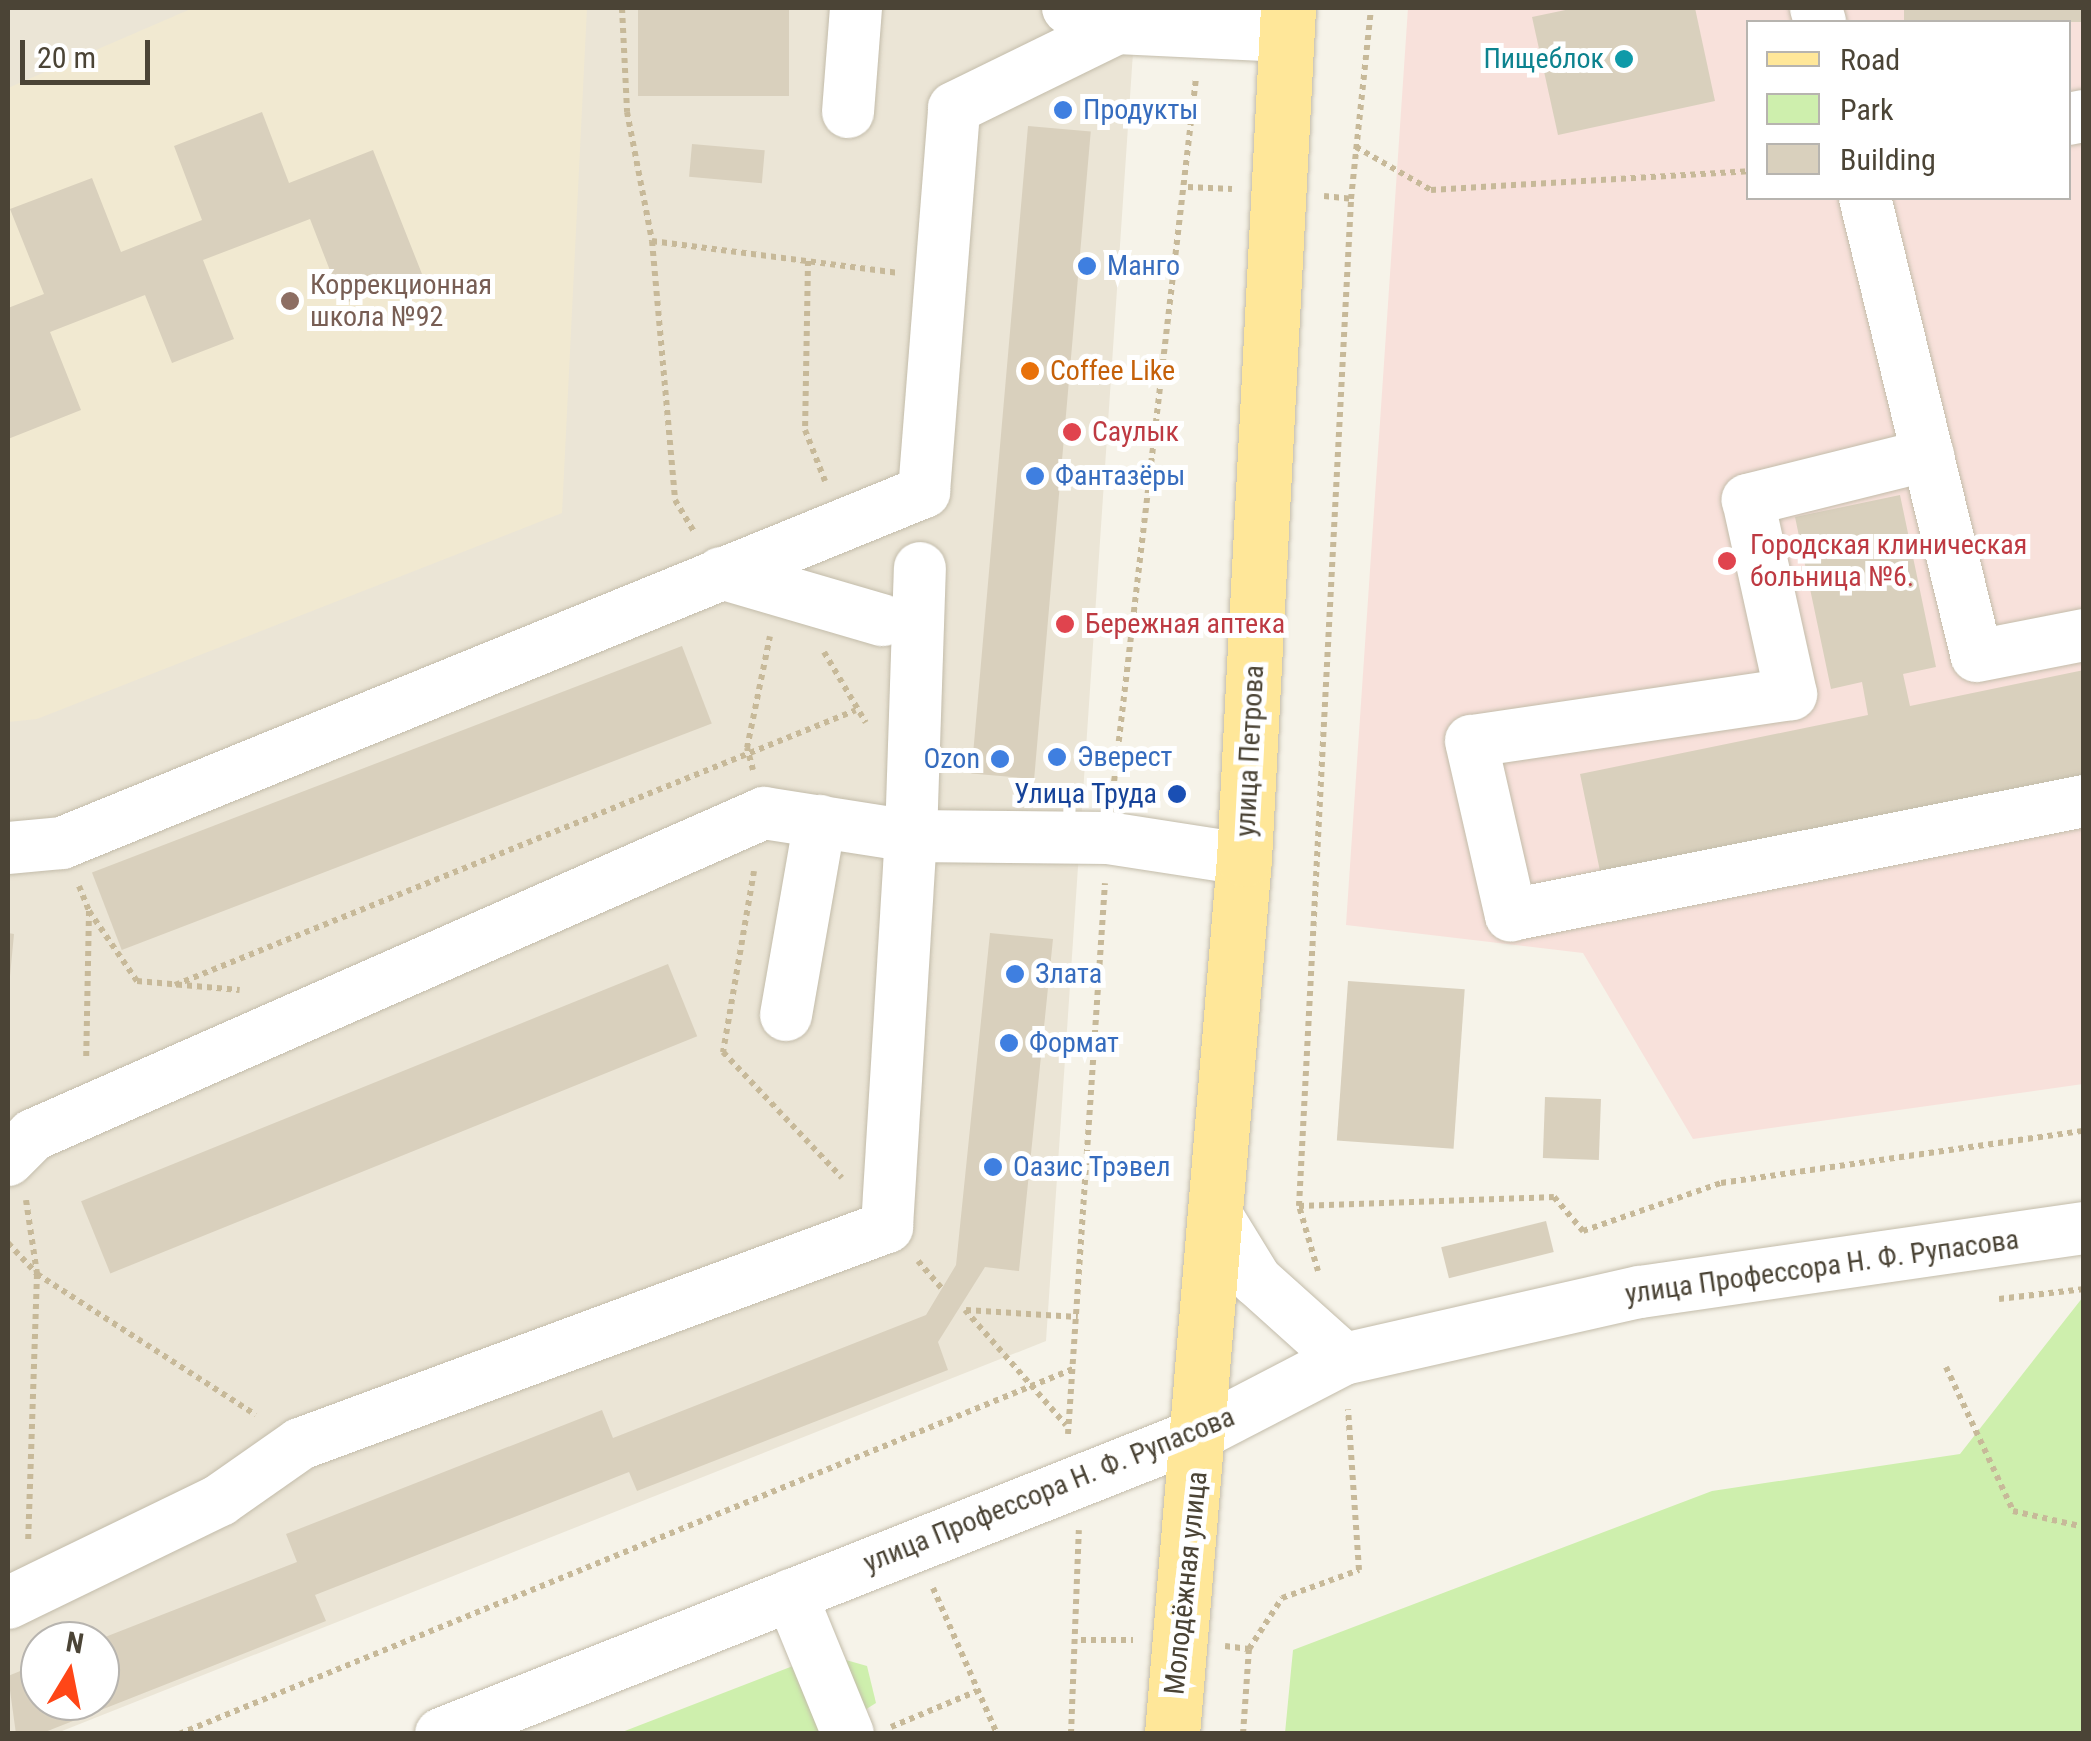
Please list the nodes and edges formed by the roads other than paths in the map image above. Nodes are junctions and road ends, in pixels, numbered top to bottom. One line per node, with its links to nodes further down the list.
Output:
1 (856, 8): 5 (street)
2 (1068, 8): 4 (street)
3 (1287, 22): 4 (street); 16 (main road, улица Петрова)
4 (1118, 28): 9 (street)
5 (848, 112)
6 (1865, 200): 7 (street)
7 (1928, 455): 11 (street); 12 (street)
8 (920, 568): 14 (street)
9 (721, 574): 10 (street); 15 (street)
10 (882, 620)
11 (2084, 635)
12 (2084, 801)
13 (820, 821): 14 (street); 17 (street); 18 (street)
14 (911, 836): 16 (street); 24 (street)
15 (8, 848)
16 (1244, 859): 19 (main road, улица Петрова)
17 (786, 1016)
18 (13, 1155)
19 (1215, 1214): 21 (street); 22 (main road, улица Петрова)
20 (2084, 1228): 21 (street, улица Профессора Н. Ф. Рупасова)
21 (1344, 1360): 22 (street, улица Профессора Н. Ф. Рупасова)
22 (1200, 1433): 23 (street, улица Профессора Н. Ф. Рупасова); 27 (main road, Молодёжная улица)
23 (791, 1595): 25 (street, улица Профессора Н. Ф. Рупасова); 26 (street)
24 (17, 1598)
25 (441, 1734)
26 (848, 1734)
27 (1172, 1734)

